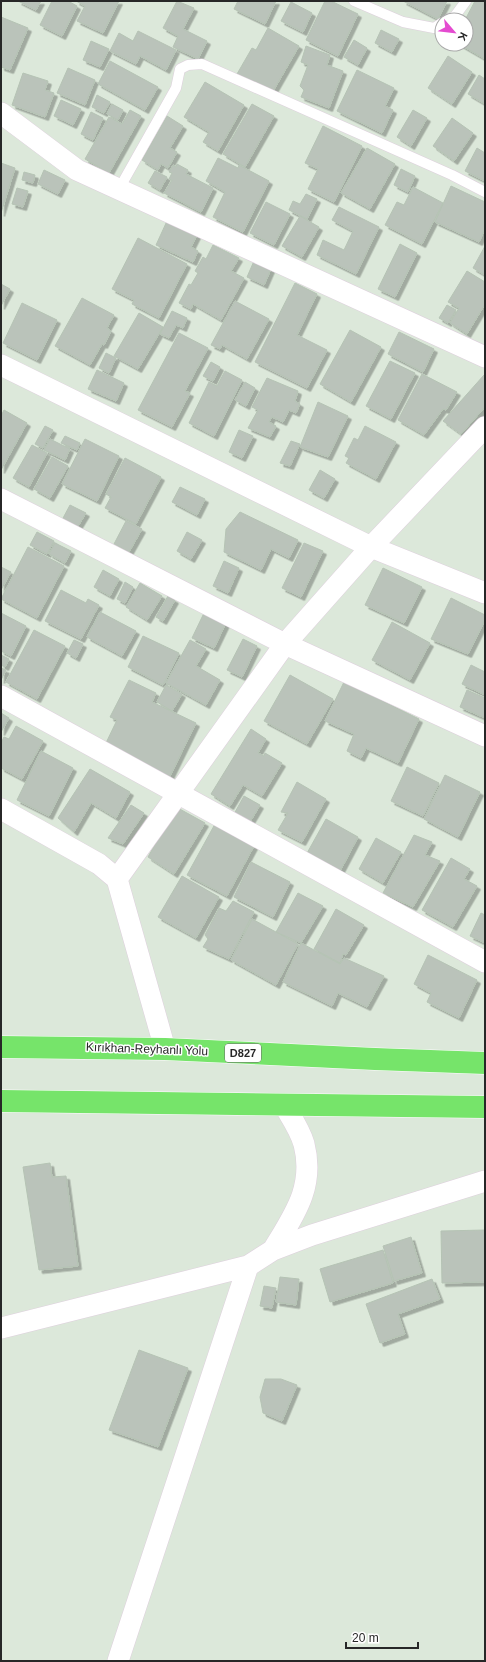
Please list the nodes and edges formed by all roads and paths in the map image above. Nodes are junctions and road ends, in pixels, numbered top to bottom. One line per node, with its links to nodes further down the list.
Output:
1 (354, 1): 4 (lane)
2 (466, 1): 3 (lane)
3 (458, 12)
4 (434, 28)
5 (1, 113): 6 (street)
6 (119, 189): 7 (lane); 8 (street)
7 (485, 192)
8 (485, 357)
9 (1, 366): 12 (street)
10 (485, 426): 12 (street)
11 (1, 500): 14 (street)
12 (371, 547): 13 (street); 14 (street)
13 (485, 593)
14 (285, 644): 16 (street); 17 (street)
15 (1, 696): 17 (street)
16 (485, 736)
17 (177, 793): 19 (street); 20 (street)
18 (1, 809): 19 (street)
19 (117, 879): 22 (street)
20 (485, 962)
21 (1, 1047): 22 (highway, Kırıkhan-Reyhanlı Yolu / D827)
22 (165, 1049): 23 (highway, Kırıkhan-Reyhanlı Yolu / D827)
23 (485, 1063)
24 (1, 1101): 25 (highway)
25 (284, 1105): 26 (highway); 28 (street)
26 (485, 1107)
27 (485, 1182): 28 (street)
28 (272, 1250): 29 (street)
29 (248, 1266): 30 (street); 31 (street)
30 (1, 1328)
31 (118, 1661)

